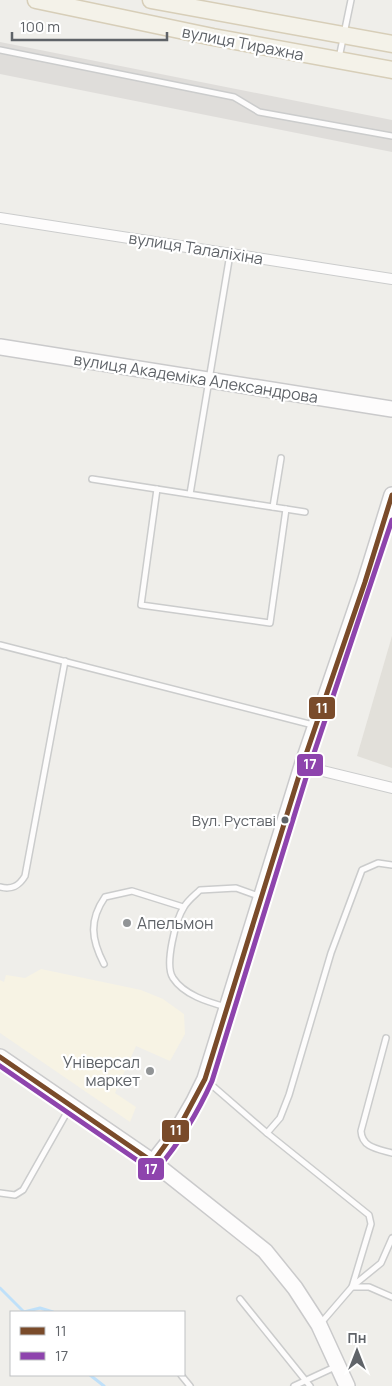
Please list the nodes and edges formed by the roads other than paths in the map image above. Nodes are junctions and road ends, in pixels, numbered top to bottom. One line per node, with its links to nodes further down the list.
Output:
1 (36, 0): 7 (main road, вулиця Тиражна)
2 (151, 0): 4 (main road, вулиця Тиражна)
3 (352, 0): 4 (lane)
4 (343, 36): 5 (main road, вулиця Тиражна); 7 (lane)
5 (392, 44)
6 (0, 50): 9 (lane)
7 (338, 61): 8 (main road, вулиця Тиражна)
8 (392, 70)
9 (392, 136)
10 (0, 218): 11 (street, вулиця Талаліхіна)
11 (230, 254): 12 (street, вулиця Талаліхіна); 14 (lane)
12 (392, 279)
13 (0, 347): 14 (street, вулиця Академіка Александрова)
14 (208, 380): 15 (street, вулиця Академіка Александрова); 19 (lane)
15 (392, 409)
16 (281, 458): 21 (lane)
17 (92, 479): 18 (lane)
18 (157, 489): 19 (lane); 22 (lane)
19 (190, 494): 21 (lane)
20 (392, 496): 26 (street)
21 (273, 507): 22 (lane)
22 (286, 509): 23 (lane)
23 (304, 512)
24 (0, 645): 25 (lane)
25 (65, 660): 26 (lane); 30 (lane)
26 (316, 726): 27 (street)
27 (302, 766): 28 (street); 31 (street)
28 (392, 788)
29 (392, 865): 39 (lane)
30 (0, 887)
31 (261, 897): 32 (lane); 34 (street)
32 (183, 907): 33 (lane); 34 (lane)
33 (104, 964)
34 (226, 1007): 37 (street)
35 (386, 1038): 40 (lane)
36 (0, 1057): 38 (street)
37 (205, 1079): 39 (lane); 41 (street)
38 (71, 1106): 41 (street); 42 (lane)
39 (267, 1133): 44 (lane)
40 (392, 1153)
41 (153, 1162): 47 (street)
42 (0, 1193)
43 (392, 1238): 44 (lane)
44 (352, 1287): 45 (lane); 47 (lane)
45 (392, 1297)
46 (240, 1299): 50 (lane)
47 (319, 1325): 48 (street)
48 (337, 1366): 50 (lane); 54 (street)
49 (182, 1376): 51 (lane)
50 (304, 1381): 52 (lane); 53 (lane)
51 (190, 1386)
52 (294, 1386)
53 (310, 1386)
54 (347, 1386)

